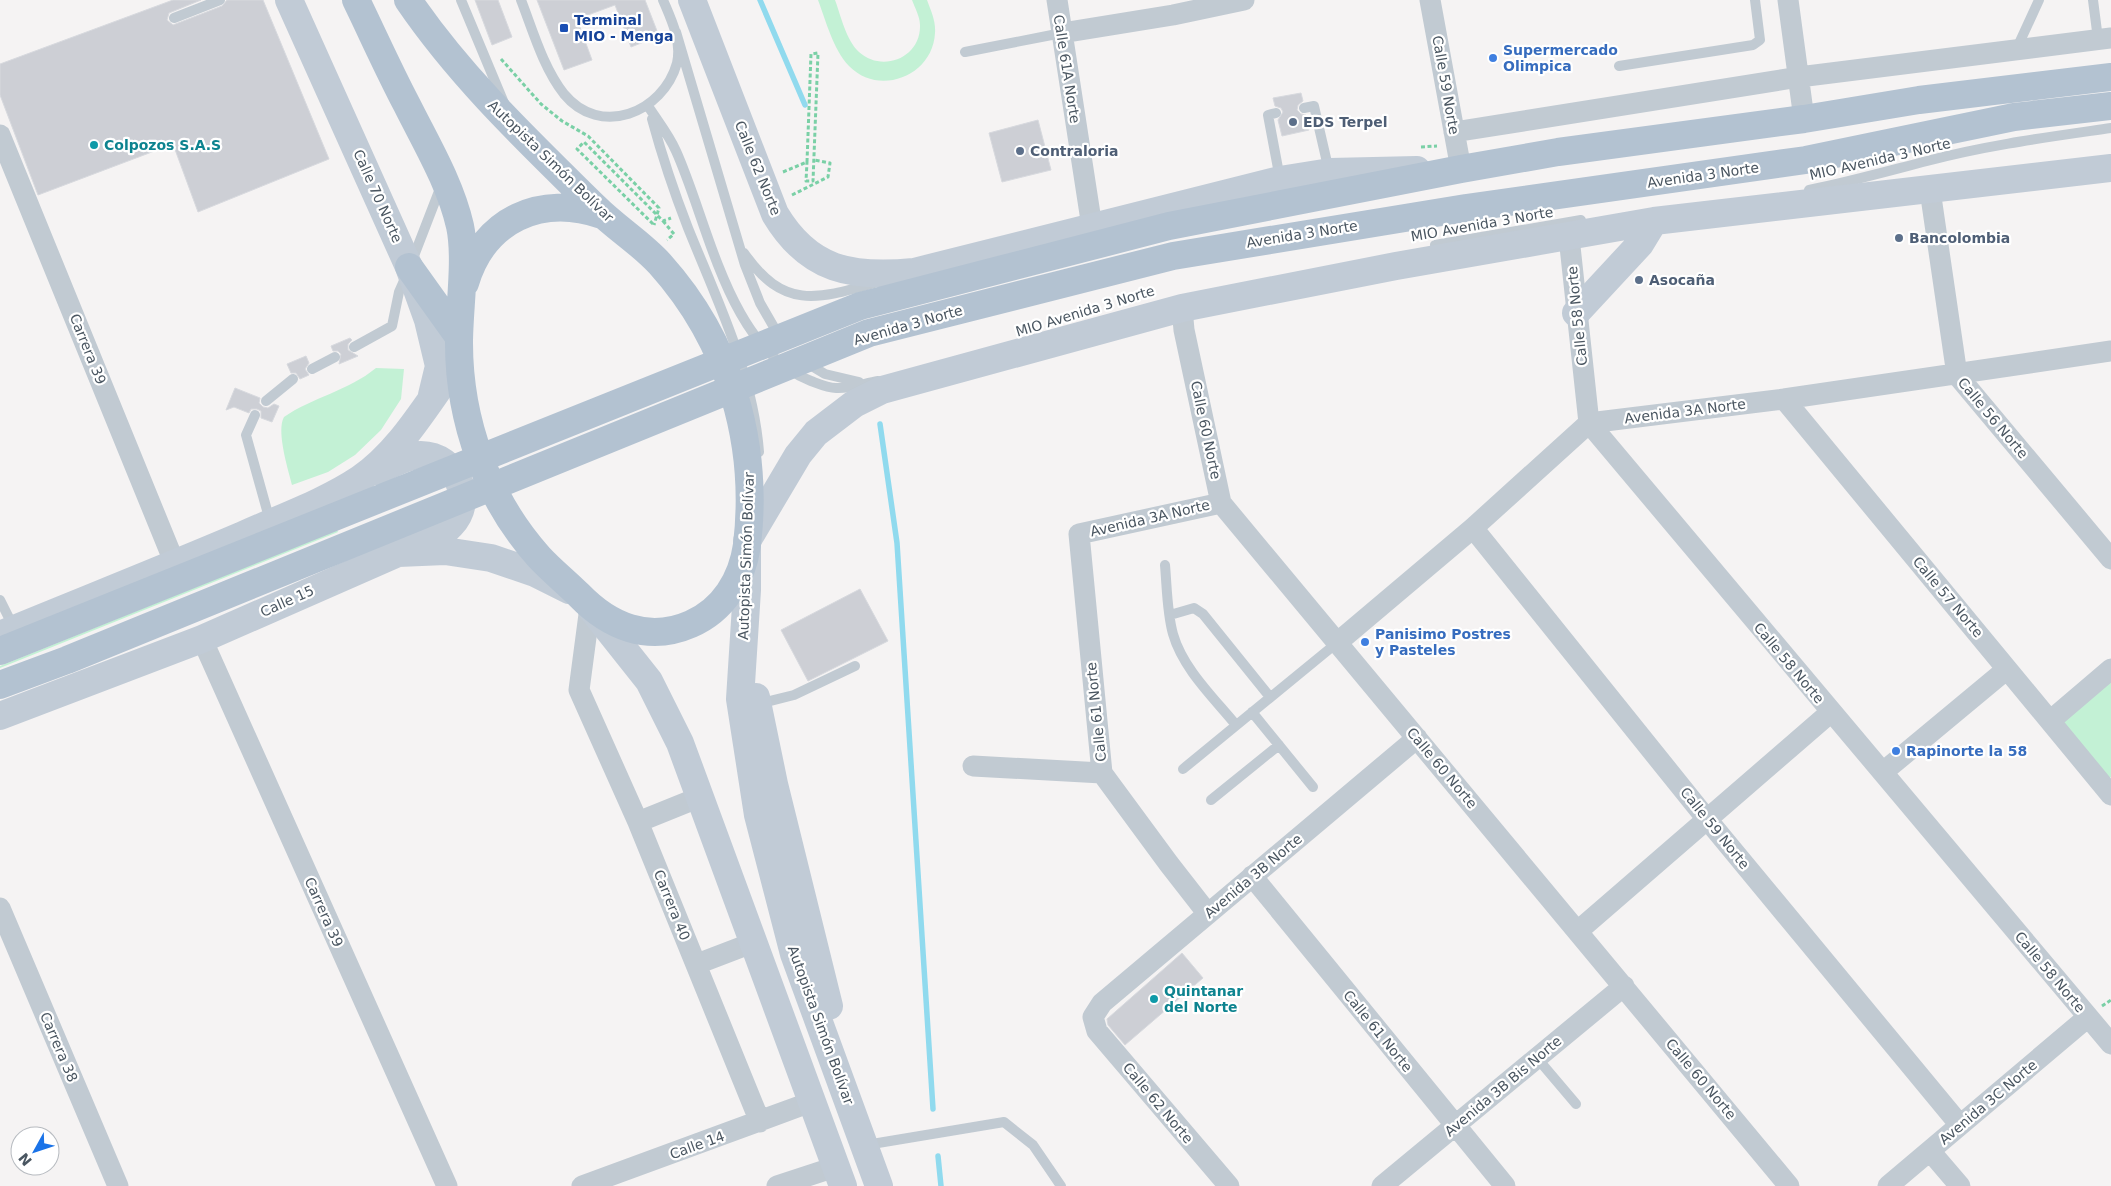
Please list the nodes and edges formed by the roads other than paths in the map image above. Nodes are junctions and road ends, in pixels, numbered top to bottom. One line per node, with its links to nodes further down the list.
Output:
1 (220, 0): 17 (lane)
2 (289, 0): 50 (street, Calle 70 Norte)
3 (356, 0): 38 (main road)
4 (408, 0): 31 (main road, Autopista Simón Bolívar)
5 (461, 0): 31 (lane)
6 (521, 0): 26 (lane)
7 (663, 0): 18 (lane)
8 (692, 0): 51 (street, Calle 62 Norte)
9 (1057, 0): 19 (street, Calle 61A Norte)
10 (1244, 0): 16 (street)
11 (1430, 0): 33 (street, Calle 59 Norte)
12 (1754, 0): 23 (lane)
13 (1788, 0): 24 (street)
14 (2039, 0): 21 (lane)
15 (2093, 0): 20 (lane)
16 (1172, 8): 19 (street)
17 (174, 18)
18 (676, 32): 26 (lane); 48 (lane)
19 (1062, 33): 22 (lane); 46 (street, Calle 61A Norte)
20 (2105, 38): 21 (street)
21 (2016, 50): 24 (street)
22 (965, 52)
23 (1619, 66)
24 (1799, 77): 30 (street); 33 (street)
25 (2111, 77): 30 (main road, Avenida 3 Norte)
26 (648, 106): 62 (lane, MIO Avenida 3 Norte); 74 (lane)
27 (2111, 106): 68 (main road, Avenida 3 Norte)
28 (1304, 108): 37 (lane)
29 (1276, 113): 39 (lane)
30 (1804, 119): 36 (main road, Avenida 3 Norte)
31 (514, 127): 43 (main road, Autopista Simón Bolívar)
32 (2111, 128): 41 (lane, MIO Avenida 3 Norte)
33 (1454, 132): 36 (street, Calle 59 Norte)
34 (0, 135): 77 (street, Carrera 39)
35 (2111, 168): 40 (street)
36 (1461, 169): 37 (street, Avenida 3 Norte); 83 (main road, Avenida 3 Norte)
37 (1330, 172): 39 (street, Avenida 3 Norte)
38 (444, 178): 50 (lane); 52 (main road)
39 (1280, 180): 46 (street, Avenida 3 Norte)
40 (1930, 190): 44 (street); 60 (street, Calle 56 Norte)
41 (1799, 192)
42 (1701, 204): 44 (lane)
43 (604, 216): 52 (main road); 74 (main road, Autopista Simón Bolívar)
44 (1643, 217): 47 (street); 54 (street)
45 (1594, 219): 49 (lane, MIO Avenida 3 Norte)
46 (1092, 227): 51 (street, Avenida 3 Norte)
47 (1570, 237): 53 (street); 54 (street, Calle 58 Norte)
48 (738, 245): 51 (lane); 62 (lane)
49 (1429, 247)
50 (409, 267): 55 (lane); 56 (main road); 63 (street, Calle 70 Norte)
51 (914, 272)
52 (462, 301): 56 (main road)
53 (1171, 306): 62 (lane, MIO Avenida 3 Norte); 70 (street, Calle 60 Norte); 74 (street)
54 (1576, 313): 67 (street, Calle 58 Norte)
55 (354, 346)
56 (459, 349): 63 (street); 80 (main road)
57 (2111, 351): 60 (street, Avenida 3A Norte)
58 (336, 357): 59 (lane)
59 (312, 370)
60 (1957, 375): 64 (street, Avenida 3A Norte); 76 (street, Calle 56 Norte)
61 (293, 379): 65 (lane)
62 (865, 383)
63 (431, 398): 69 (street)
64 (1784, 399): 67 (street, Avenida 3A Norte); 87 (street, Calle 57 Norte)
65 (266, 401)
66 (255, 415): 71 (lane)
67 (1589, 423): 72 (street); 93 (street, Calle 58 Norte)
68 (522, 474): 89 (main road, Calle 15)
69 (360, 478): 71 (street); 75 (street)
70 (1221, 502): 73 (street, Avenida 3A Norte); 85 (street, Calle 60 Norte)
71 (271, 523): 77 (street)
72 (1473, 528): 85 (street); 107 (street, Calle 59 Norte)
73 (1079, 534): 101 (street, Calle 61 Norte)
74 (747, 541): 80 (main road); 82 (street, Autopista Simón Bolívar)
75 (398, 553): 80 (street, Calle 15); 84 (street, Calle 15)
76 (2111, 559)
77 (175, 564): 83 (street)
78 (1166, 566): 81 (lane)
79 (0, 600): 83 (lane)
80 (583, 600): 105 (street); 108 (street, Carrera 40)
81 (1170, 615): 90 (lane); 96 (lane)
82 (744, 630): 91 (street); 125 (street, Autopista Simón Bolívar)
83 (5, 639)
84 (202, 639): 94 (street, Calle 15); 130 (street, Carrera 39)
85 (1338, 642): 90 (lane); 97 (street, Calle 60 Norte)
86 (855, 666): 91 (lane)
87 (2007, 669): 95 (street, Calle 57 Norte); 102 (street)
88 (2111, 669): 95 (street)
89 (0, 685)
90 (1270, 697): 92 (lane)
91 (758, 704): 125 (street)
92 (1252, 712): 96 (lane); 98 (lane)
93 (1831, 712): 102 (street, Calle 58 Norte); 107 (street)
94 (0, 716)
95 (2050, 721): 104 (street, Calle 57 Norte)
96 (1236, 725): 100 (lane)
97 (1417, 738): 109 (street, Avenida 3B Norte); 112 (street, Calle 60 Norte)
98 (1279, 745): 103 (lane); 106 (lane)
99 (973, 766): 101 (street)
100 (1183, 769)
101 (1102, 772): 111 (street, Calle 61 Norte)
102 (1883, 772): 116 (street, Calle 58 Norte)
103 (1313, 787)
104 (2111, 795)
105 (700, 797): 108 (street); 113 (street)
106 (1211, 800)
107 (1706, 818): 112 (street); 123 (street, Calle 59 Norte)
108 (638, 822): 114 (street, Carrera 40)
109 (1252, 876): 111 (street, Avenida 3B Norte); 124 (street, Calle 61 Norte)
110 (0, 908): 129 (street, Carrera 38)
111 (1208, 914): 117 (street, Avenida 3B Norte)
112 (1578, 931): 115 (street, Calle 60 Norte)
113 (752, 943): 114 (street); 120 (street)
114 (696, 964): 122 (street, Carrera 40)
115 (1624, 986): 119 (street, Avenida 3B Bis Norte); 137 (street, Calle 60 Norte)
116 (2088, 1017): 118 (street, Calle 58 Norte); 123 (street, Avenida 3C Norte)
117 (1093, 1018): 134 (street, Calle 62 Norte)
118 (2111, 1044)
119 (1537, 1058): 121 (lane); 124 (street, Avenida 3B Bis Norte)
120 (811, 1102): 122 (street, Calle 14); 127 (street)
121 (1576, 1104)
122 (760, 1122): 131 (street, Calle 14)
123 (1960, 1125): 126 (street, Avenida 3C Norte)
124 (1455, 1126): 135 (street, Avenida 3B Bis Norte); 136 (street, Calle 61 Norte)
125 (865, 1145): 132 (street, Autopista Simón Bolívar); 133 (lane)
126 (1930, 1151): 138 (street, Avenida 3C Norte); 139 (street)
127 (839, 1177): 128 (street)
128 (783, 1185)
129 (118, 1186)
130 (447, 1186)
131 (582, 1186)
132 (879, 1186)
133 (1061, 1186)
134 (1229, 1186)
135 (1382, 1186)
136 (1505, 1186)
137 (1789, 1186)
138 (1888, 1186)
139 (1960, 1186)

